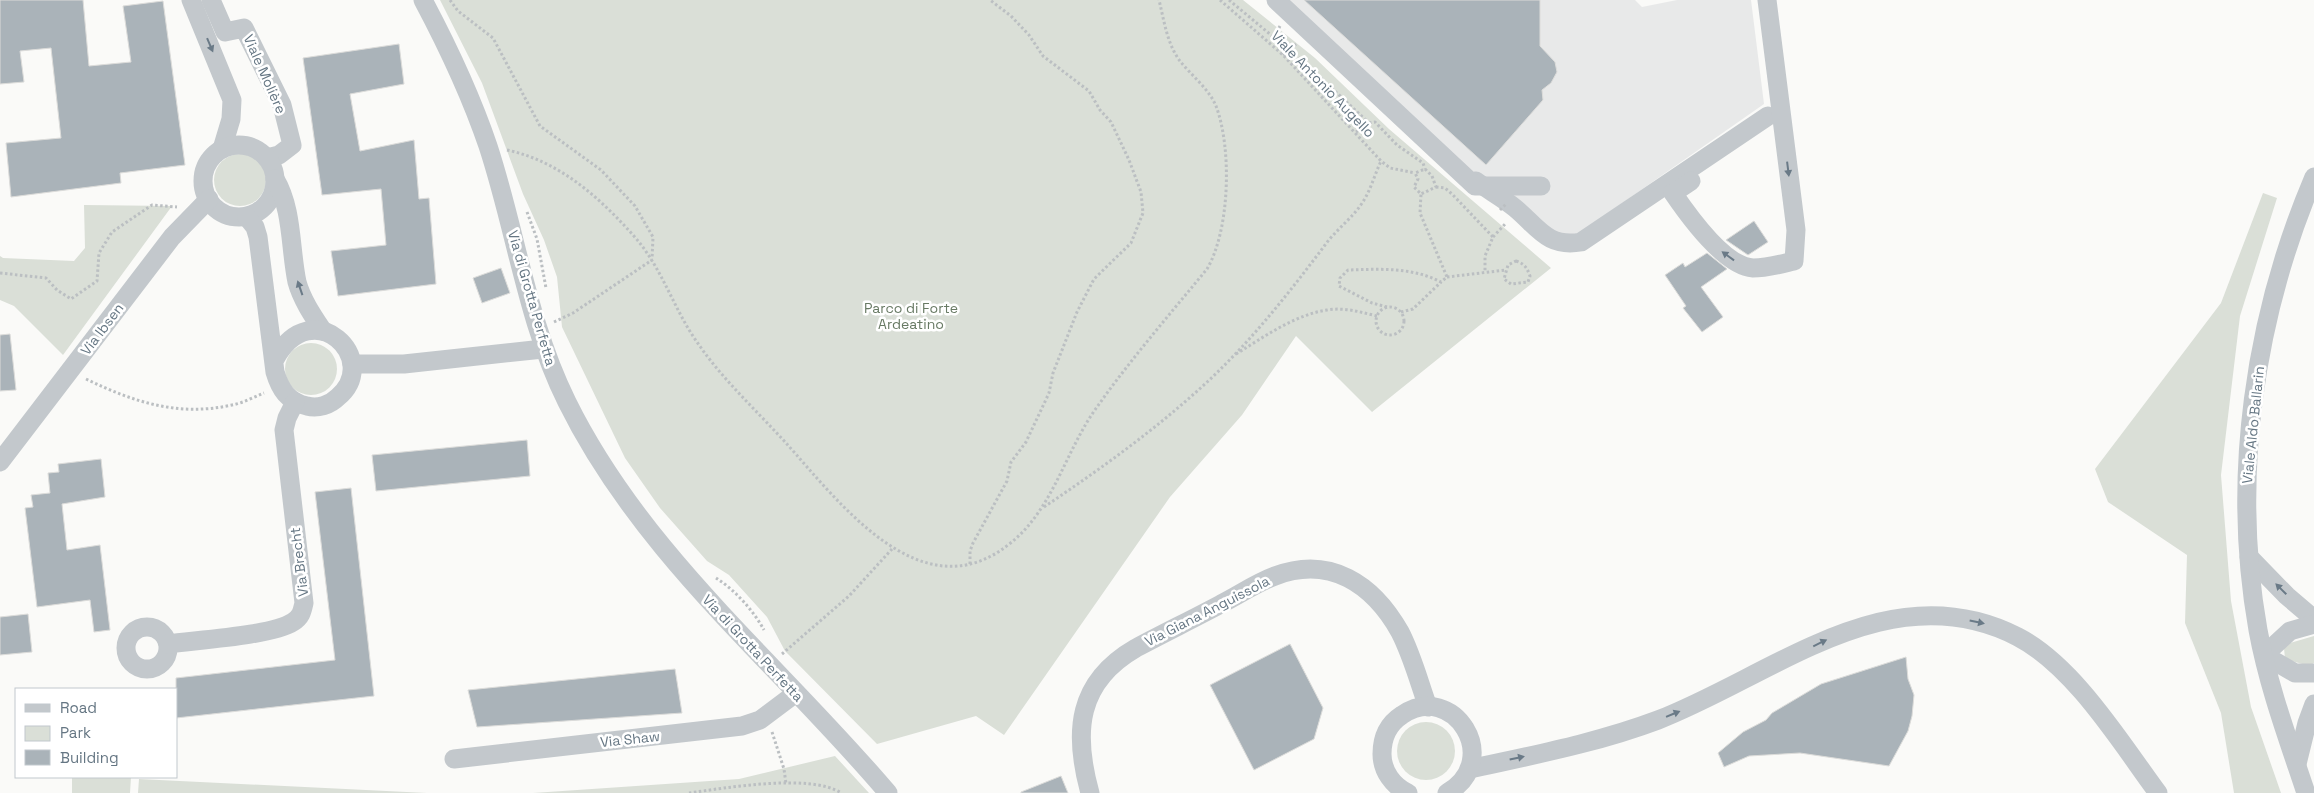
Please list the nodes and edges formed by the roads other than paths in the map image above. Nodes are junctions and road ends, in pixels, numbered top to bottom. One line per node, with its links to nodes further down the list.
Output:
1 (423, 0): 15 (street, Via di Grotta Perfetta)
2 (1276, 0): 11 (street, bridge)
3 (1280, 0): 6 (street)
4 (1767, 0): 6 (street)
5 (200, 1): 7 (street, Viale Molière, one-way to 7); 8 (street, Viale Molière)
6 (1775, 118): 6 (street, one-way to 6)
7 (222, 149): 8 (street); 12 (street)
8 (267, 158): 10 (street)
9 (2314, 177): 20 (street, Viale Aldo Ballarin)
10 (275, 180): 13 (street); 14 (street, one-way to 10)
11 (1541, 186)
12 (202, 205): 13 (street); 19 (street, Via Ibsen)
13 (247, 216): 16 (street)
14 (323, 331): 16 (street); 17 (street)
15 (544, 349): 17 (street); 26 (street, Via di Grotta Perfetta)
16 (275, 359): 18 (street)
17 (352, 364): 18 (street)
18 (295, 402): 23 (street, Via Brecht)
19 (0, 462)
20 (2249, 557): 21 (street, one-way to 20); 24 (street, Viale Aldo Ballarin)
21 (2314, 619)
22 (2314, 624): 24 (street)
23 (168, 644)
24 (2264, 656): 25 (street); 30 (street, Viale Aldo Ballarin)
25 (2314, 673)
26 (796, 693): 29 (street, Via Shaw); 32 (street, Via di Grotta Perfetta)
27 (2314, 704): 30 (street)
28 (1428, 707): 31 (street); 33 (street, Via Giana Anguissola); 34 (street)
29 (454, 759)
30 (2297, 766): 37 (street, Viale Aldo Ballarin)
31 (1470, 769): 35 (street); 36 (street, one-way to 36)
32 (888, 793)
33 (1090, 793)
34 (1408, 793)
35 (1447, 793)
36 (2158, 793)
37 (2306, 793)

